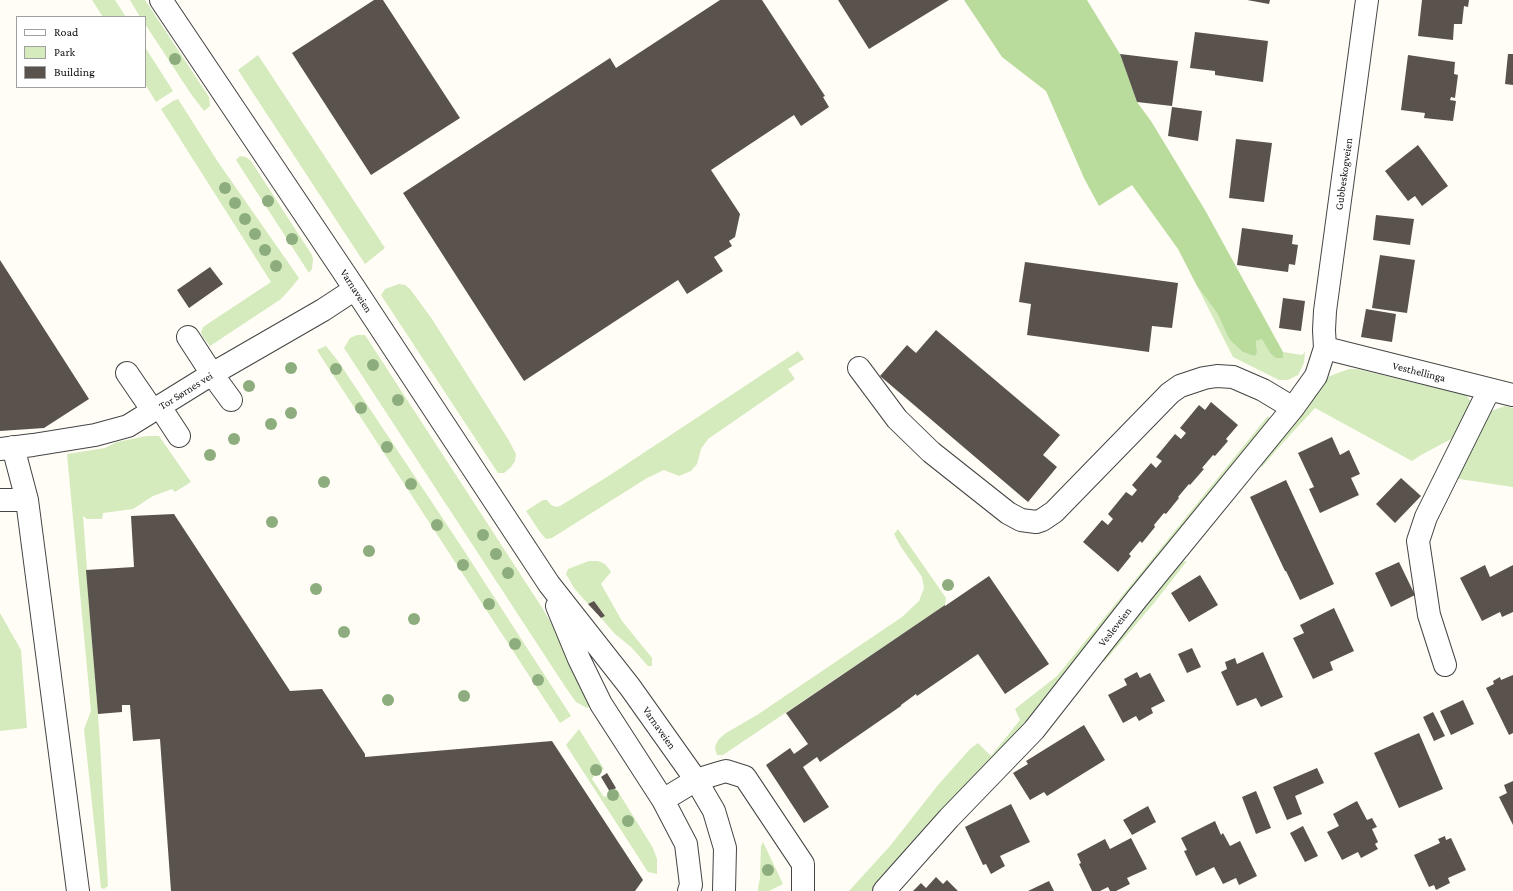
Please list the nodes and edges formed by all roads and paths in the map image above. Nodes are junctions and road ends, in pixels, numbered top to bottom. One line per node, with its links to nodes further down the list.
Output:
1 (162, 0): 3 (street, Varnaveien)
2 (1368, 0): 5 (street, Gubbeskogveien)
3 (355, 289): 8 (street, Tor Sørnes vei); 18 (street, Varnaveien)
4 (188, 337): 8 (street)
5 (1325, 348): 9 (street, Vesthellinga); 12 (street, Vesleveien)
6 (859, 368): 12 (street)
7 (127, 373): 13 (street)
8 (212, 374): 11 (street); 13 (street, Tor Sørnes vei)
9 (1489, 390): 10 (street, Vesthellinga); 19 (street)
10 (1513, 395)
11 (231, 400)
12 (1293, 408): 26 (street, Vesleveien)
13 (156, 409): 14 (street); 15 (street, Tor Sørnes vei)
14 (179, 436)
15 (6, 448): 17 (street)
16 (0, 500): 17 (street)
17 (27, 500): 22 (street)
18 (549, 584): 20 (street, Varnaveien); 21 (street, Varnaveien)
19 (1446, 665)
20 (696, 780): 21 (street); 24 (street, Varnaveien); 25 (street)
21 (663, 800): 23 (street, Varnaveien)
22 (78, 891)
23 (689, 891)
24 (724, 891)
25 (803, 891)
26 (884, 891)

